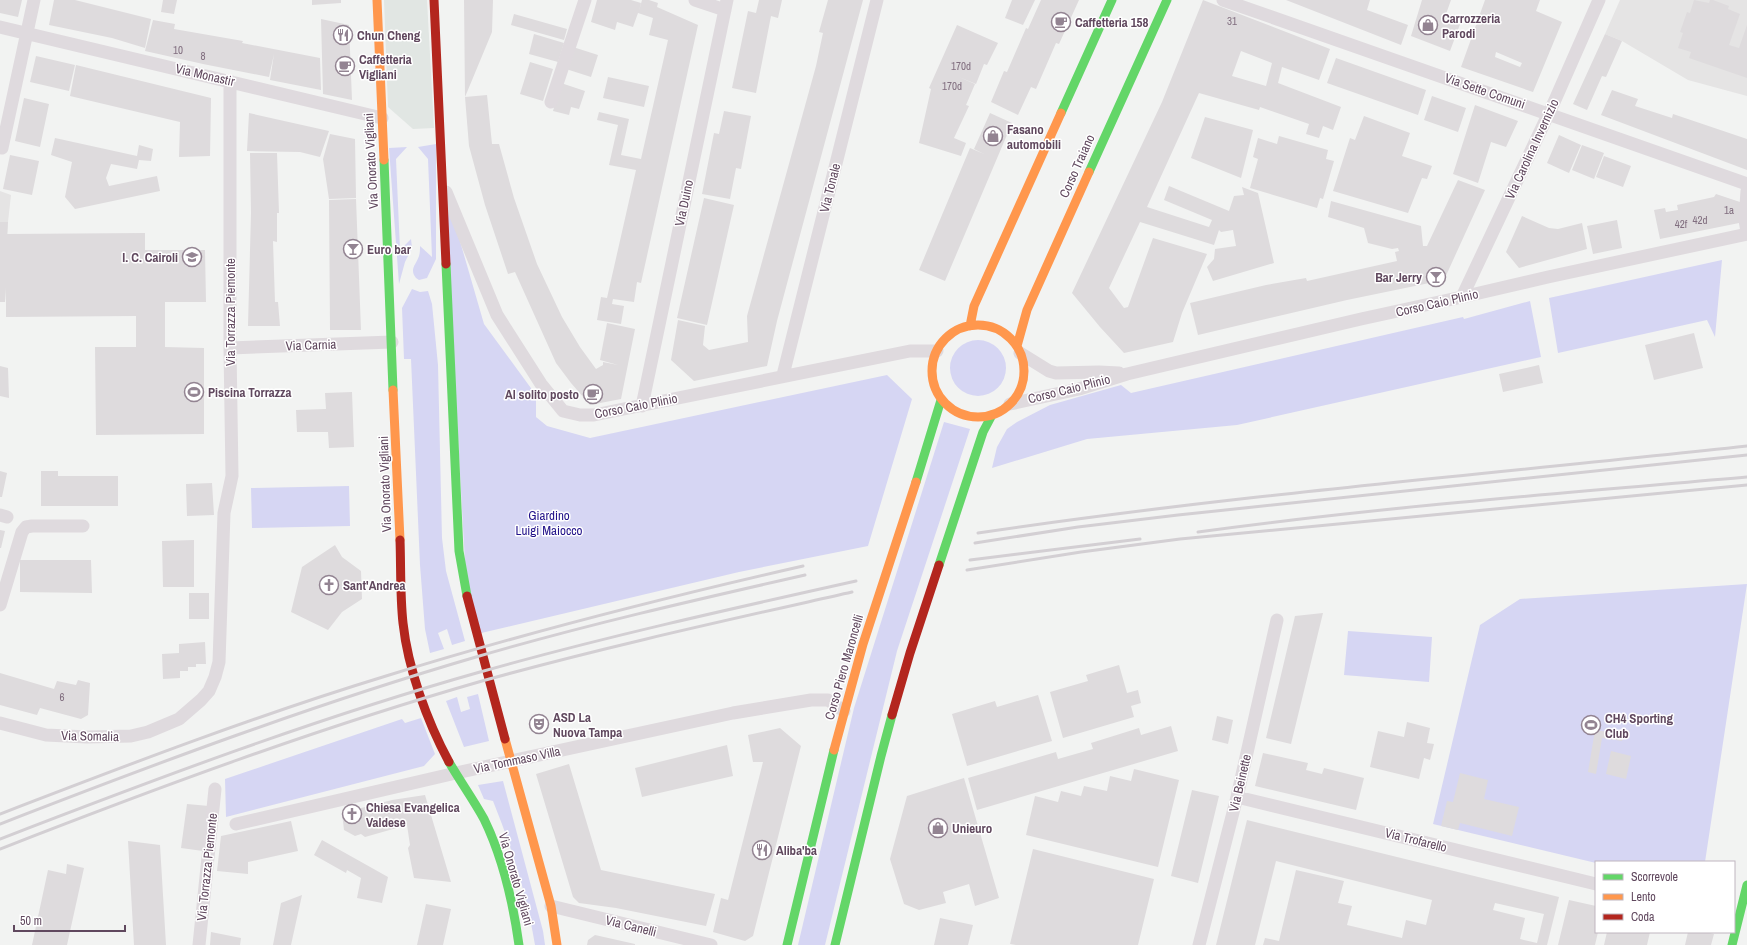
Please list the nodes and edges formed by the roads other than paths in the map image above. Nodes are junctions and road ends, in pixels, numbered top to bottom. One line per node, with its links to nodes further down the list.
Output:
1 (34, 0): 13 (street)
2 (377, 0): 17 (main road, Via Onorato Vigliani)
3 (434, 0): 20 (main road, Via Onorato Vigliani)
4 (585, 0): 15 (street)
5 (695, 0): 11 (street)
6 (877, 0): 30 (street, Via Tonale)
7 (1112, 0): 24 (main road)
8 (1167, 0): 27 (main road, Corso Traiano)
9 (1223, 0): 16 (street, Via Sette Comuni)
10 (1599, 0): 16 (street, Via Carolina Invernizio)
11 (726, 5): 33 (street, Via Duino)
12 (0, 27): 13 (street, Via Monastir)
13 (27, 33): 14 (street, Via Monastir); 18 (street)
14 (230, 81): 17 (street, Via Monastir); 26 (street, Via Torrazza Piemonte)
15 (551, 102)
16 (1548, 113): 19 (street, Via Sette Comuni); 23 (street, Via Carolina Invernizio)
17 (382, 118): 25 (main road, Via Onorato Vigliani)
18 (1, 148)
19 (1747, 184)
20 (444, 186): 33 (street, Corso Caio Plinio); 41 (main road, Via Onorato Vigliani)
21 (1747, 191): 22 (street)
22 (1747, 233): 23 (street, Corso Caio Plinio)
23 (1462, 297): 29 (street, Corso Caio Plinio)
24 (970, 326): 27 (main road); 28 (main road)
25 (392, 342): 26 (street, Via Carnia); 42 (main road, Via Onorato Vigliani)
26 (230, 348): 39 (street, Via Torrazza Piemonte)
27 (1018, 349): 29 (street, Corso Caio Plinio); 32 (main road)
28 (937, 351): 30 (street, Corso Caio Plinio); 31 (main road)
29 (1127, 374): 32 (street, Corso Caio Plinio)
30 (783, 375): 33 (street, Corso Caio Plinio)
31 (941, 400): 34 (main road); 38 (main road, Corso Piero Maroncelli)
32 (1010, 404): 34 (main road)
33 (642, 406)
34 (992, 415): 56 (main road)
35 (83, 526): 36 (street)
36 (0, 605)
37 (1277, 620): 44 (street, Via Beinette)
38 (844, 711): 41 (street, Via Tommaso Villa); 55 (main road, Corso Piero Maroncelli)
39 (179, 719): 40 (street, Via Somalia)
40 (0, 723)
41 (511, 762): 42 (street, Via Tommaso Villa); 48 (main road, Via Onorato Vigliani)
42 (456, 774): 45 (street, Via Tommaso Villa); 52 (main road, Via Onorato Vigliani)
43 (215, 789): 51 (street, Via Torrazza Piemonte)
44 (1237, 796): 46 (street, Via Trofarello); 57 (street, Via Beinette)
45 (236, 824)
46 (1595, 884)
47 (1747, 885): 49 (main road)
48 (551, 906): 53 (main road, Via Onorato Vigliani); 54 (street, Via Canelli)
49 (1736, 918)
50 (1734, 933): 58 (main road)
51 (199, 945)
52 (519, 945)
53 (557, 945)
54 (711, 945)
55 (787, 945)
56 (835, 945)
57 (1199, 945)
58 (1732, 945)

